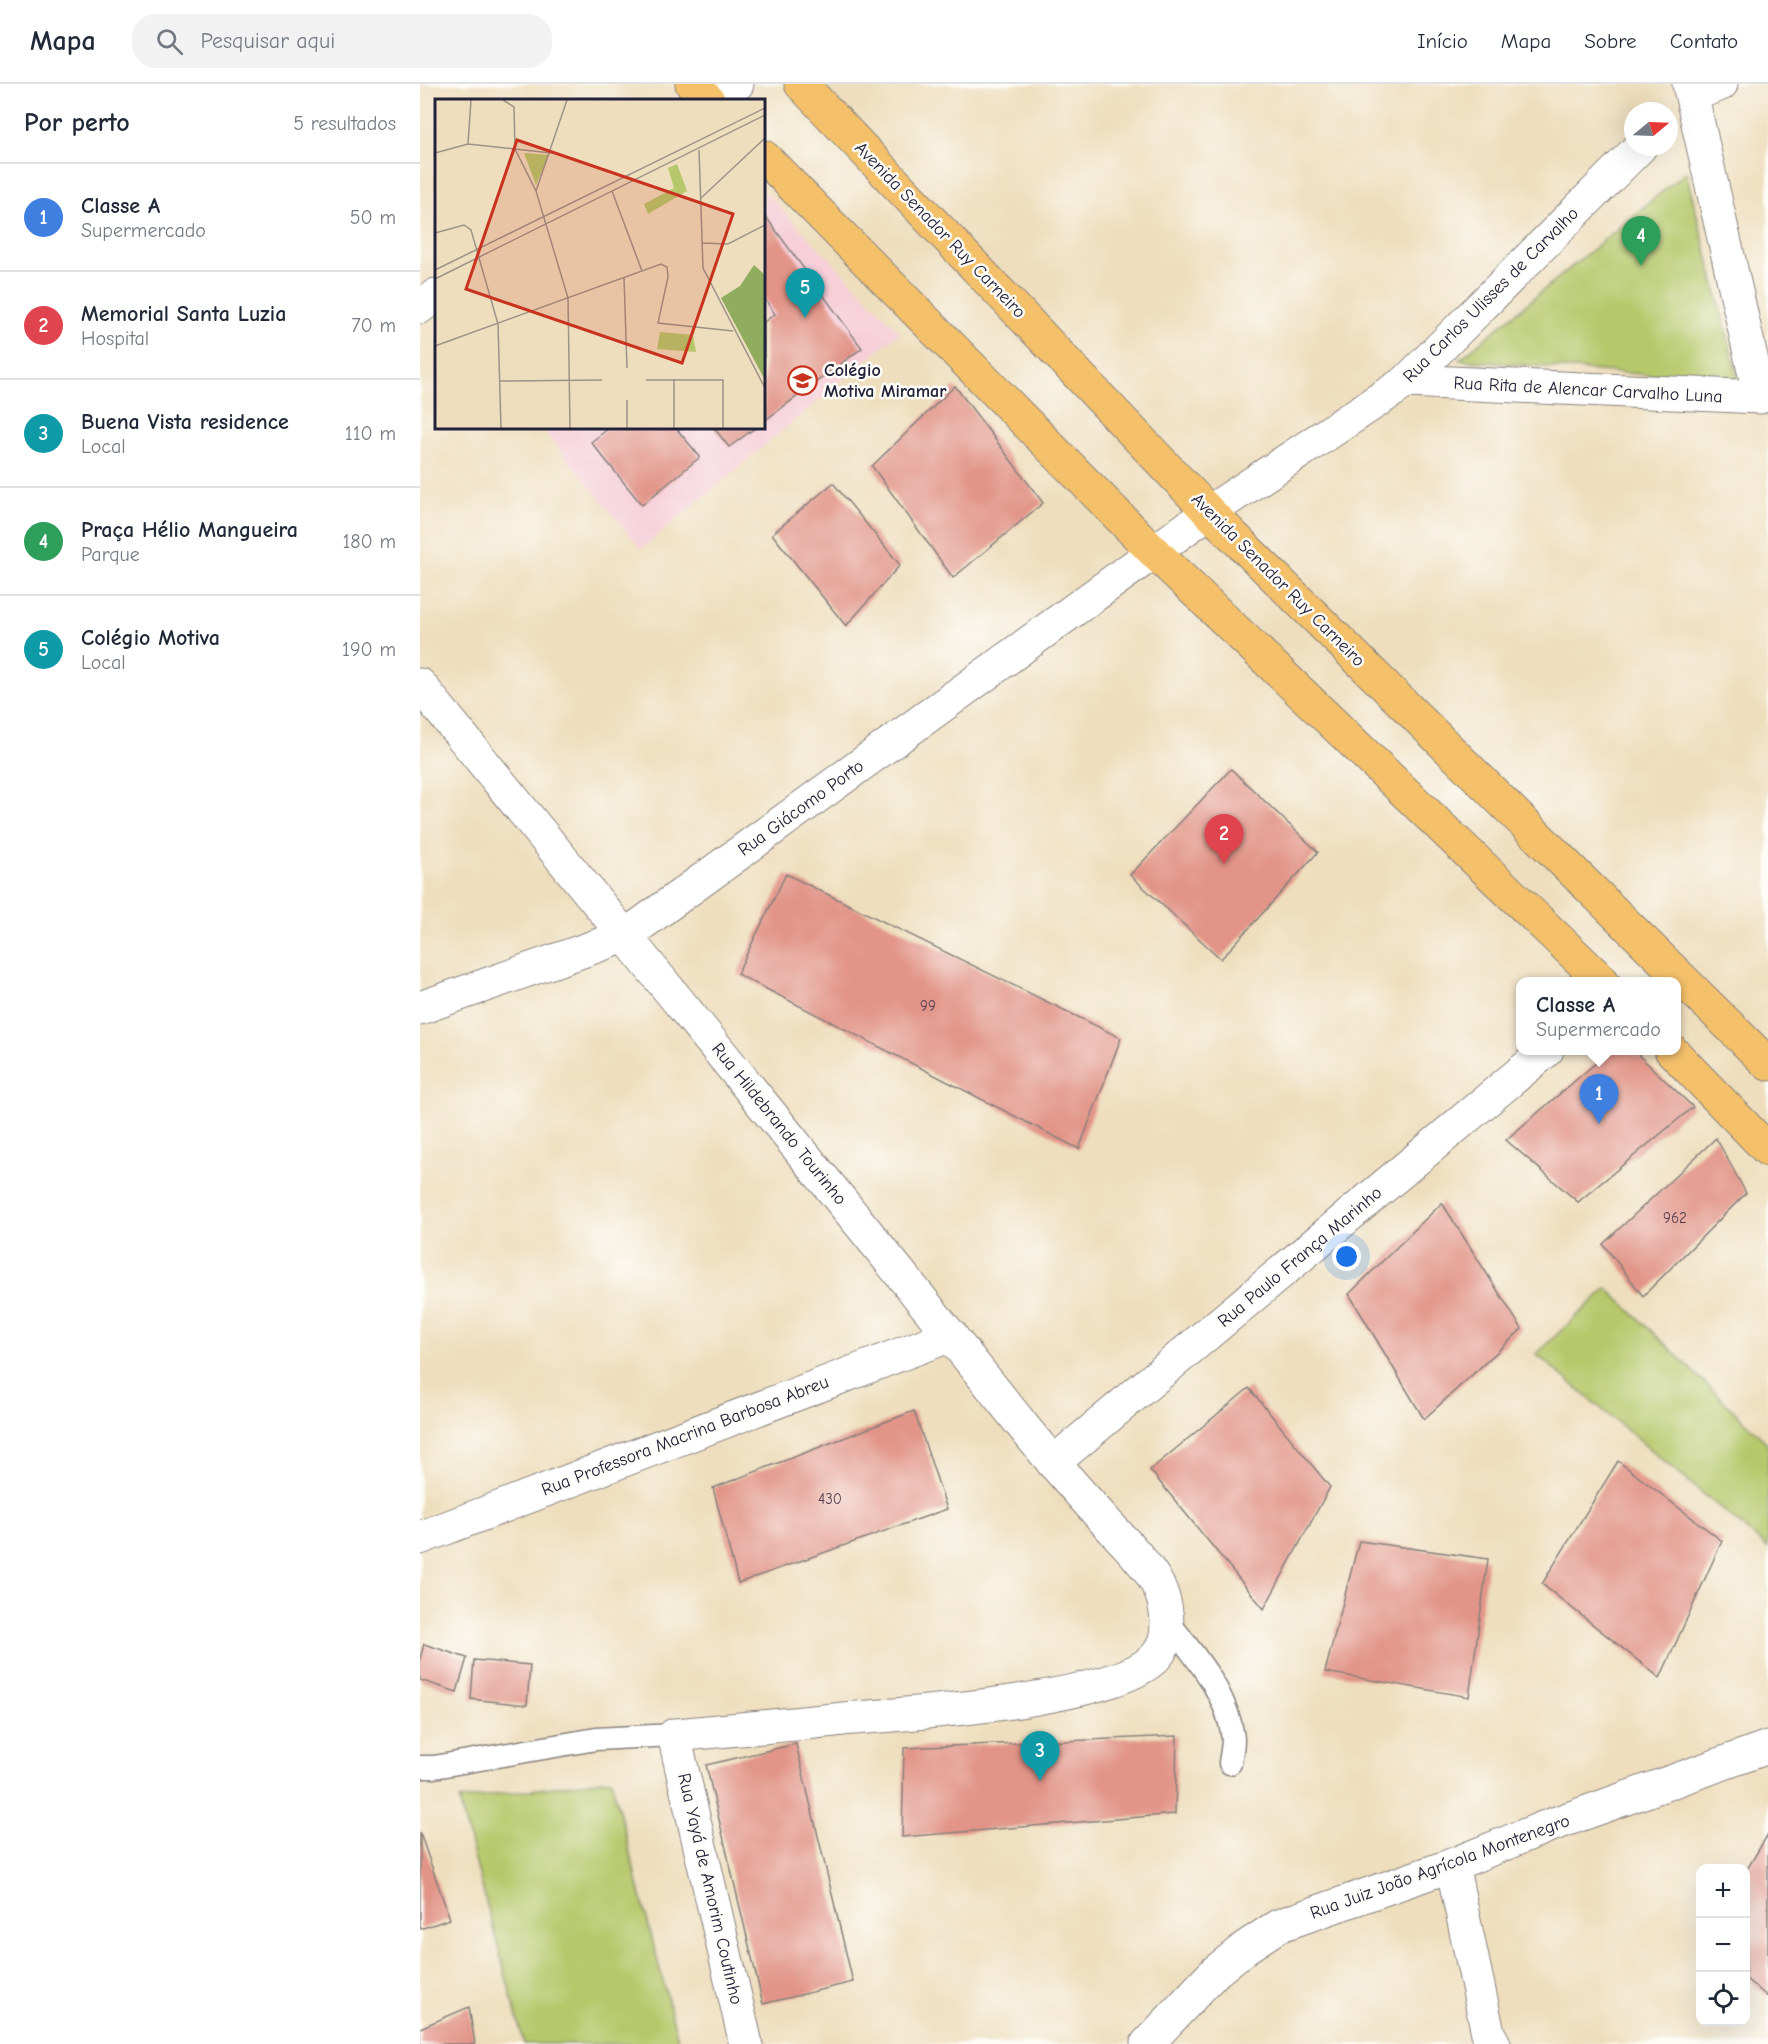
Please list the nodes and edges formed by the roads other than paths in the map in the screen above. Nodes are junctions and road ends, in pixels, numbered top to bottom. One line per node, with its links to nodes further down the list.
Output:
1 (692, 84): 5 (main road)
2 (737, 84): 6 (street)
3 (801, 84): 14 (main road, Avenida Senador Ruy Carneiro)
4 (1701, 88): 7 (street); 13 (street)
5 (707, 99)
6 (717, 99)
7 (1678, 110)
8 (1631, 156): 12 (street, Rua Carlos Ulisses de Carvalho)
9 (765, 158): 15 (main road)
10 (435, 296): 11 (street)
11 (420, 307)
12 (1407, 381): 13 (street, Rua Rita de Alencar Carvalho Luna); 14 (street, Rua Carlos Ulisses de Carvalho)
13 (1764, 397)
14 (1209, 512): 15 (street, Rua Carlos Ulisses de Carvalho); 19 (main road, Avenida Senador Ruy Carneiro)
15 (1153, 551): 17 (street, Rua Giácomo Porto); 18 (main road)
16 (420, 685): 17 (street, Rua Hildebrando Tourinho)
17 (625, 936): 21 (street, Rua Giácomo Porto); 26 (street, Rua Hildebrando Tourinho)
18 (1599, 977)
19 (1680, 977)
20 (1681, 978): 24 (main road, Avenida Senador Ruy Carneiro)
21 (420, 1008)
22 (1541, 1055): 27 (street, Rua Paulo França Marinho)
23 (1676, 1055): 25 (main road)
24 (1768, 1064)
25 (1768, 1150)
26 (951, 1335): 27 (street, Rua Hildebrando Tourinho); 28 (street, Rua Professora Macrina Barbosa Abreu)
27 (1053, 1463): 29 (street, Rua Hildebrando Tourinho)
28 (420, 1538)
29 (1167, 1620): 30 (street); 32 (lane)
30 (674, 1735): 33 (lane); 35 (street, Rua Yayá de Amorim Coutinho)
31 (1768, 1747): 34 (street, Rua Juiz João Agrícola Montenegro)
32 (1230, 1762)
33 (420, 1767)
34 (1452, 1865): 36 (street, Rua Juiz João Agrícola Montenegro); 37 (street)
35 (746, 2044)
36 (1147, 2044)
37 (1494, 2044)

